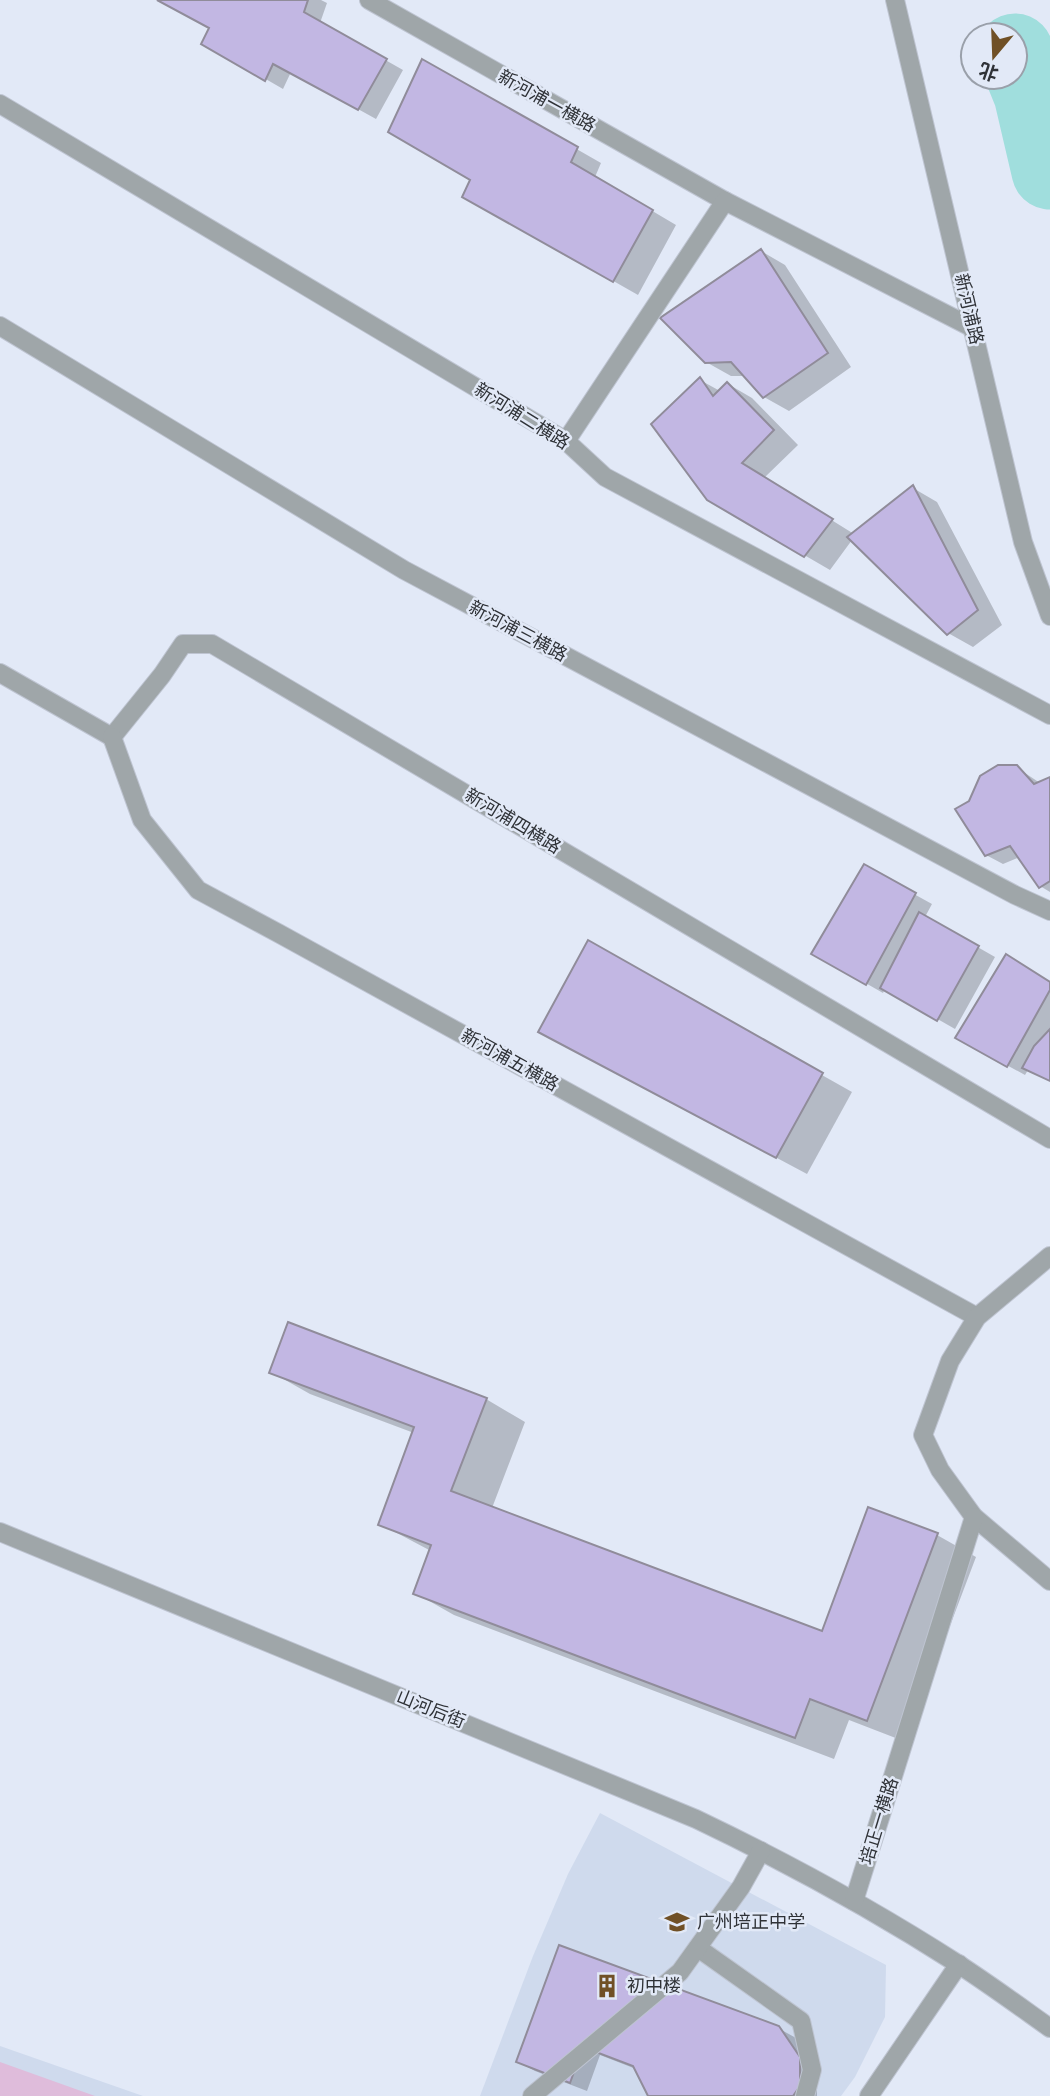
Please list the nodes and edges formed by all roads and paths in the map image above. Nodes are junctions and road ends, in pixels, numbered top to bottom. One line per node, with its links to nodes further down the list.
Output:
1 (369, 0): 4 (street, 新河浦一横路)
2 (895, 0): 6 (street, 新河浦路)
3 (0, 104): 7 (street, 新河浦二横路)
4 (725, 201): 6 (street, 新河浦一横路); 7 (street)
5 (0, 326): 12 (street, 新河浦三横路)
6 (973, 327): 8 (street, 新河浦路)
7 (566, 440): 10 (street, 新河浦二横路)
8 (1050, 616)
9 (0, 673): 11 (street)
10 (1050, 715)
11 (112, 737): 13 (street, 新河浦四横路); 15 (street, 新河浦五横路)
12 (1050, 911)
13 (1050, 1139)
14 (1050, 1256): 15 (street)
15 (977, 1317): 16 (street)
16 (974, 1517): 18 (street); 20 (street, 培正一横路)
17 (0, 1532): 19 (street, 山河后街)
18 (1050, 1581)
19 (761, 1851): 20 (street, 山河后街); 21 (street)
20 (854, 1902): 22 (street)
21 (698, 1948): 24 (street); 25 (street)
22 (959, 1964): 23 (street); 26 (street)
23 (1050, 2028)
24 (532, 2096)
25 (805, 2096)
26 (869, 2096)

